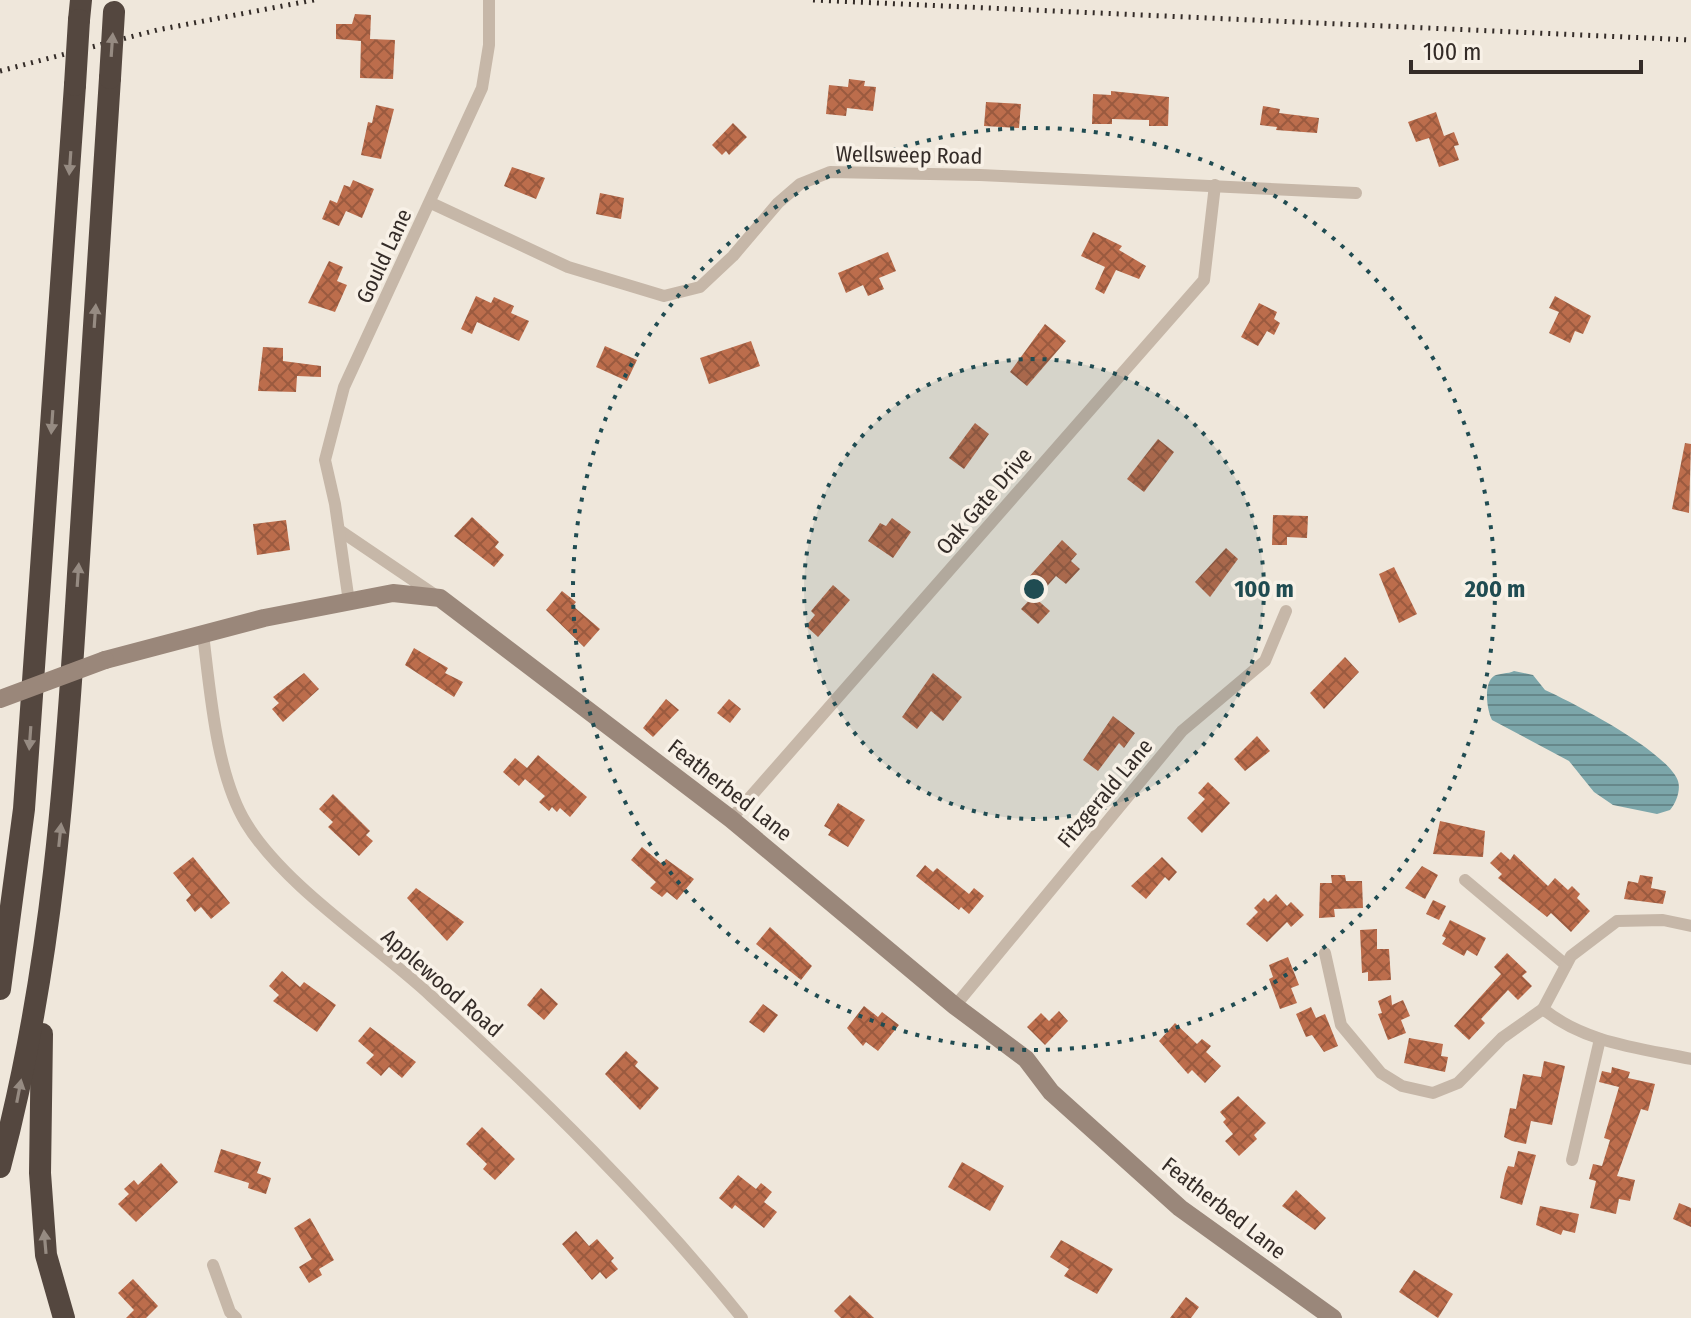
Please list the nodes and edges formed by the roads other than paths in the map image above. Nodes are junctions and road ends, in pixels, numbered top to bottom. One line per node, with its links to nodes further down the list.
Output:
1 (489, 0): 6 (street, Gould Lane)
2 (115, 6): 16 (highway, one-way to 2, bridge)
3 (80, 10): 19 (highway, one-way to 19, bridge)
4 (1215, 185): 5 (street, Wellsweep Road); 6 (street, Wellsweep Road); 13 (street, Oak Gate Drive)
5 (1356, 193)
6 (431, 203): 7 (street, Gould Lane)
7 (339, 530): 8 (street); 9 (street, Gould Lane)
8 (440, 598): 9 (street); 13 (street, Featherbed Lane)
9 (349, 602): 11 (street)
10 (1286, 611): 20 (street, Fitzgerald Lane)
11 (203, 634): 12 (street, bridge); 29 (street, Applewood Road)
12 (0, 699)
13 (731, 819): 20 (street, Featherbed Lane)
14 (1465, 880): 18 (street)
15 (1691, 926): 18 (street)
16 (47, 947): 25 (highway, one-way to 16); 27 (highway, one-way to 16)
17 (1325, 953): 21 (street)
18 (1566, 965): 21 (street)
19 (0, 989)
20 (955, 1006): 30 (street, Featherbed Lane)
21 (1543, 1009): 22 (street)
22 (1600, 1039): 23 (street); 24 (street)
23 (1691, 1059)
24 (1572, 1160)
25 (0, 1167)
26 (213, 1265): 28 (street)
27 (64, 1318)
28 (236, 1318)
29 (742, 1318)
30 (1333, 1318)

